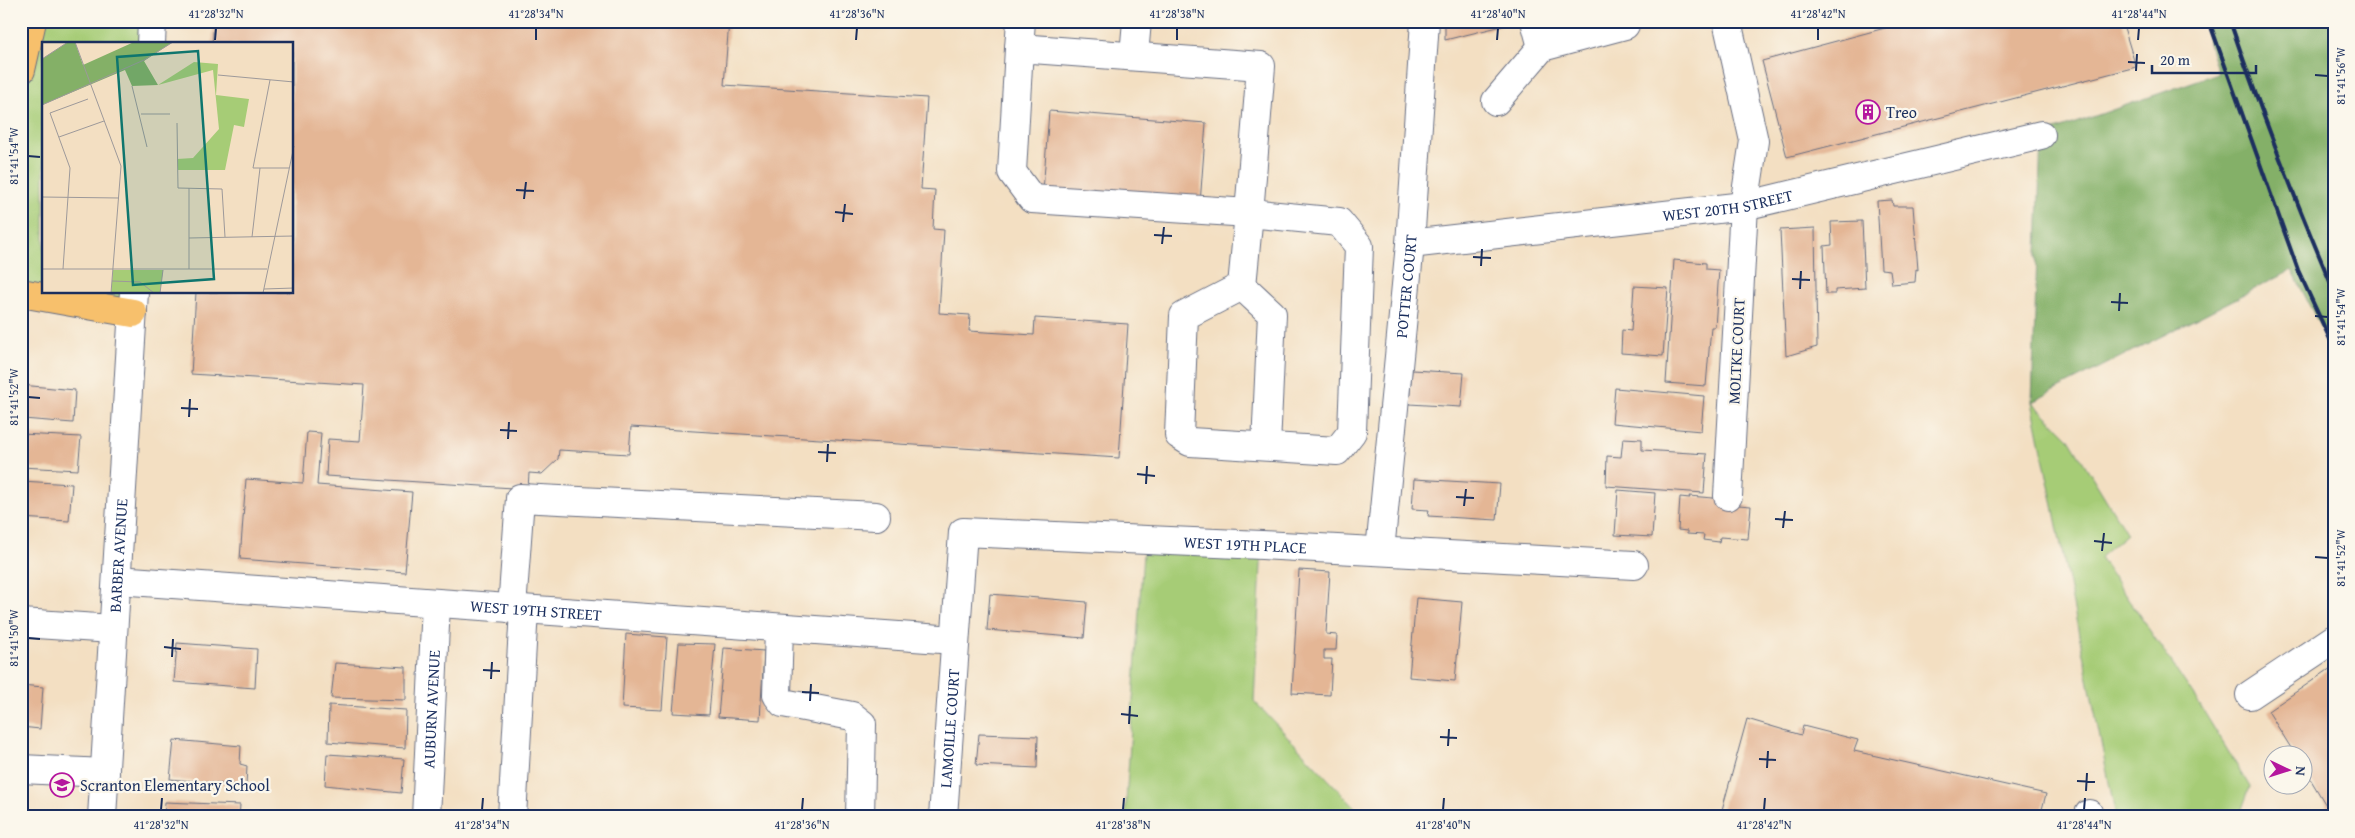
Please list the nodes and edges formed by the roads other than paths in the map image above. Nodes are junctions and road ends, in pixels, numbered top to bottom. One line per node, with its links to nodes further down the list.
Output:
1 (32, 21): 12 (highway)
2 (152, 21): 9 (street)
3 (1021, 21): 10 (street)
4 (1138, 21): 11 (street)
5 (1425, 21): 17 (street, POTTER COURT)
6 (1727, 21): 15 (street, MOLTKE COURT)
7 (1625, 25): 8 (street)
8 (1539, 34): 13 (street)
9 (151, 42)
10 (1019, 48): 11 (street); 16 (street)
11 (1134, 55): 16 (street)
12 (21, 70)
13 (1496, 101)
14 (2041, 134): 15 (street, WEST 20TH STREET)
15 (1744, 206): 17 (street, WEST 20TH STREET); 22 (street, MOLTKE COURT)
16 (1248, 213): 18 (street); 21 (street)
17 (1410, 244): 24 (street, POTTER COURT)
18 (1242, 286): 21 (street); 21 (street)
19 (21, 293): 20 (highway)
20 (133, 303): 26 (street, BARBER AVENUE)
21 (1266, 446)
22 (1728, 496)
23 (876, 516): 28 (street)
24 (1380, 551): 25 (street, WEST 19TH PLACE); 33 (street, WEST 19TH PLACE)
25 (1634, 565)
26 (117, 580): 27 (street, WEST 19TH STREET); 31 (street, BARBER AVENUE)
27 (436, 604): 28 (street, WEST 19TH STREET); 38 (street, AUBURN AVENUE)
28 (518, 609): 30 (street, WEST 19TH STREET); 39 (street)
29 (21, 623): 31 (street)
30 (779, 628): 33 (street, WEST 19TH STREET); 40 (street)
31 (113, 629): 36 (street, BARBER AVENUE)
32 (2334, 639): 34 (street)
33 (955, 640): 41 (street, LAMOILLE COURT)
34 (2250, 695)
35 (21, 768): 36 (street)
36 (105, 773): 37 (street, BARBER AVENUE)
37 (102, 817)
38 (426, 817)
39 (512, 817)
40 (860, 817)
41 (943, 817)

